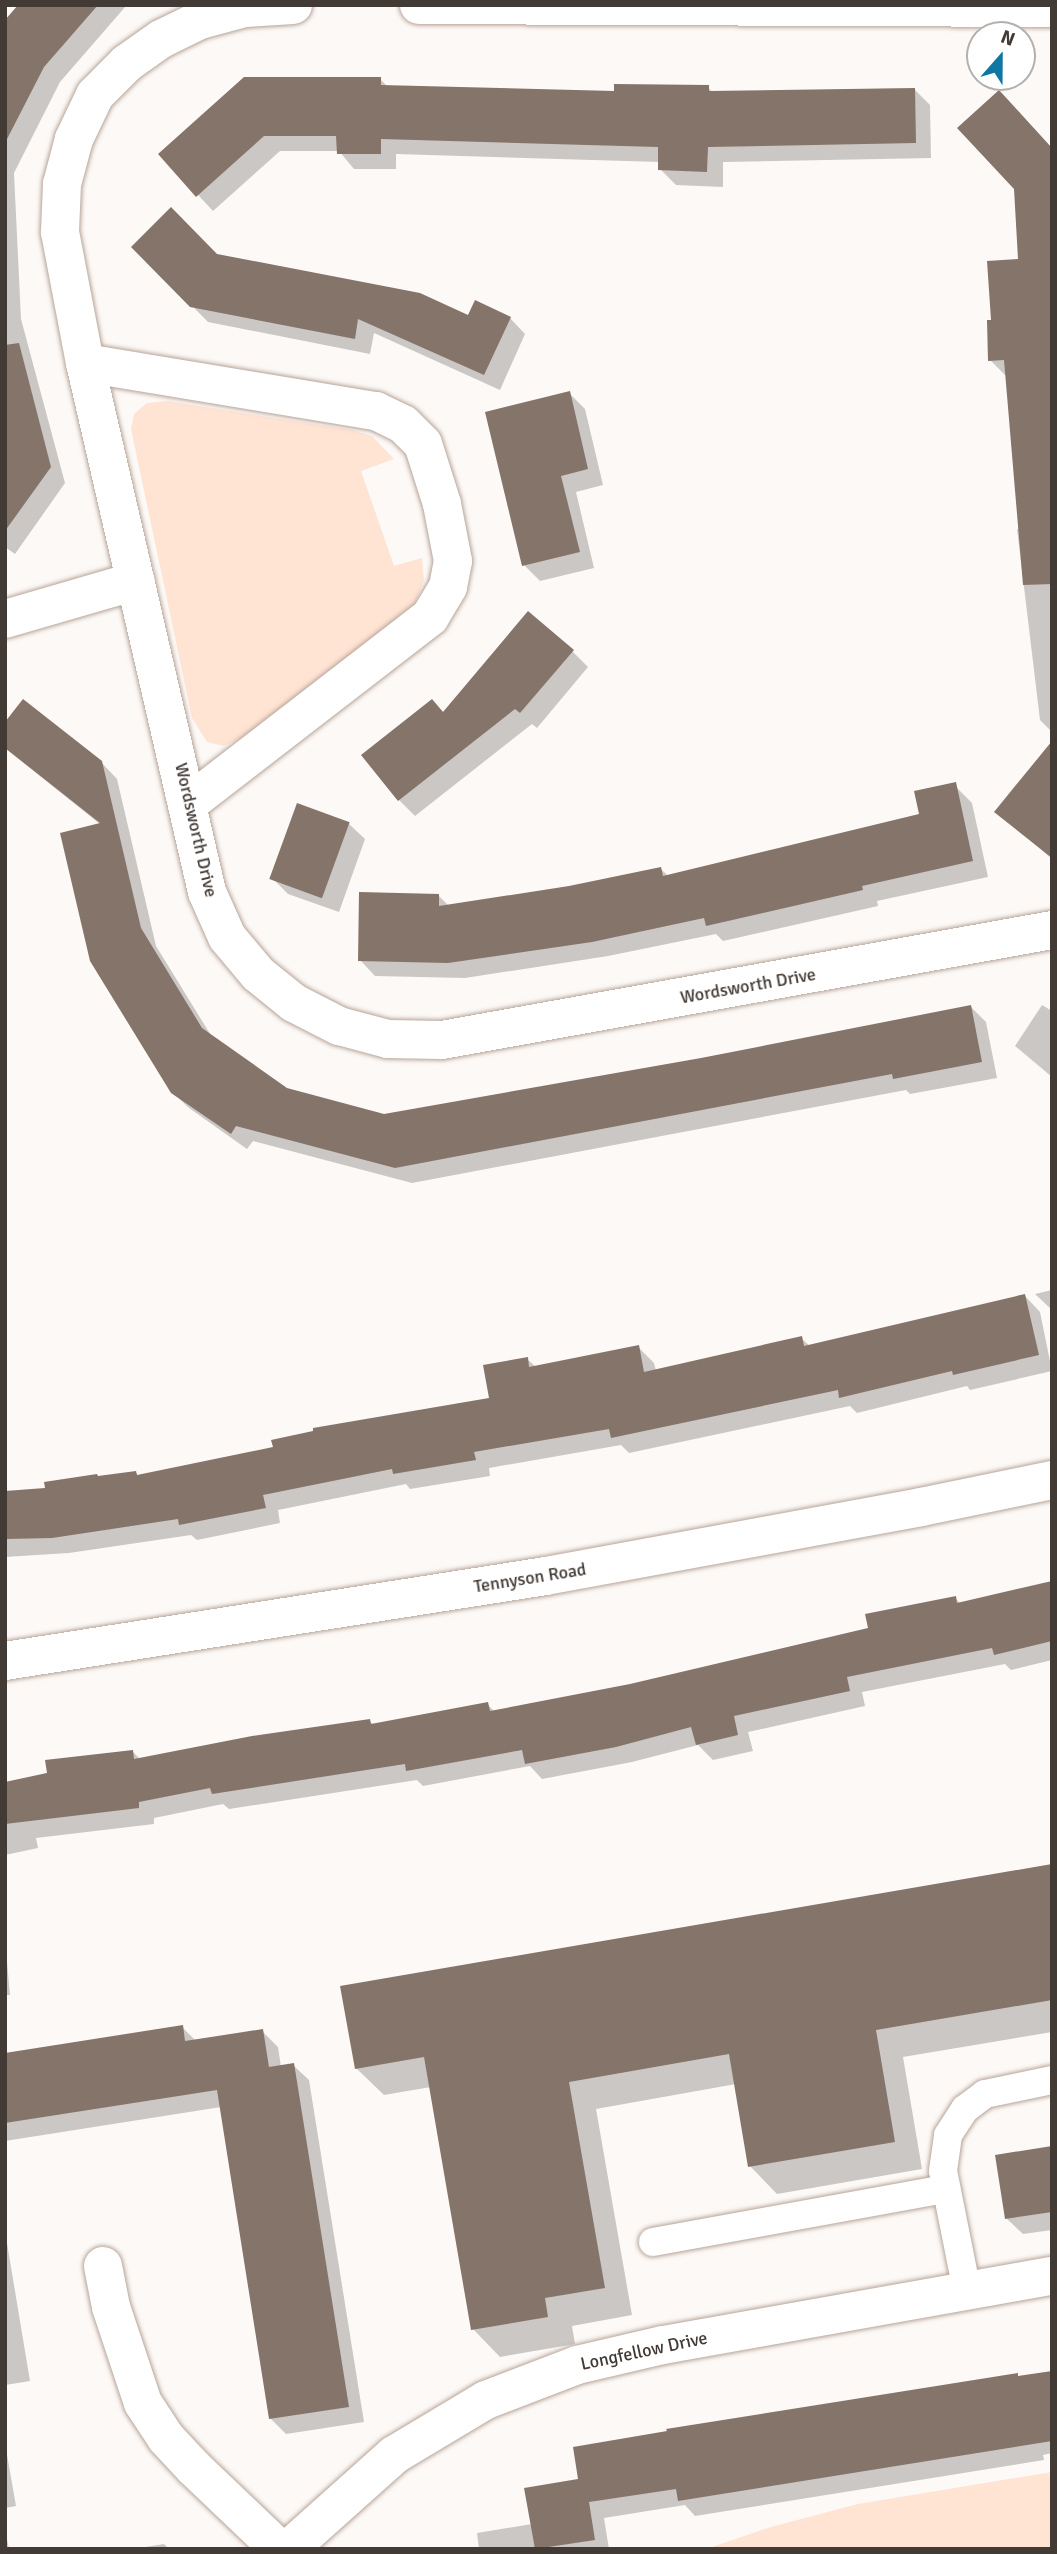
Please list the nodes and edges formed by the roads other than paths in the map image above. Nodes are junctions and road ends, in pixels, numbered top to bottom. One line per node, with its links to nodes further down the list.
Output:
1 (293, 5): 4 (street, Wordsworth Drive)
2 (419, 5): 3 (street)
3 (1052, 8)
4 (85, 363): 5 (street, Wordsworth Drive); 7 (street)
5 (136, 581): 6 (street); 7 (street, Wordsworth Drive)
6 (5, 619)
7 (189, 803): 8 (street, Wordsworth Drive)
8 (1052, 930)
9 (1052, 1480): 10 (street, Tennyson Road)
10 (5, 1661)
11 (1052, 2080): 12 (lane)
12 (946, 2189): 13 (lane); 16 (lane)
13 (653, 2242)
14 (103, 2266): 17 (street)
15 (1052, 2276): 16 (street, Longfellow Drive)
16 (967, 2291): 18 (street, Longfellow Drive)
17 (279, 2549)
18 (289, 2549)

